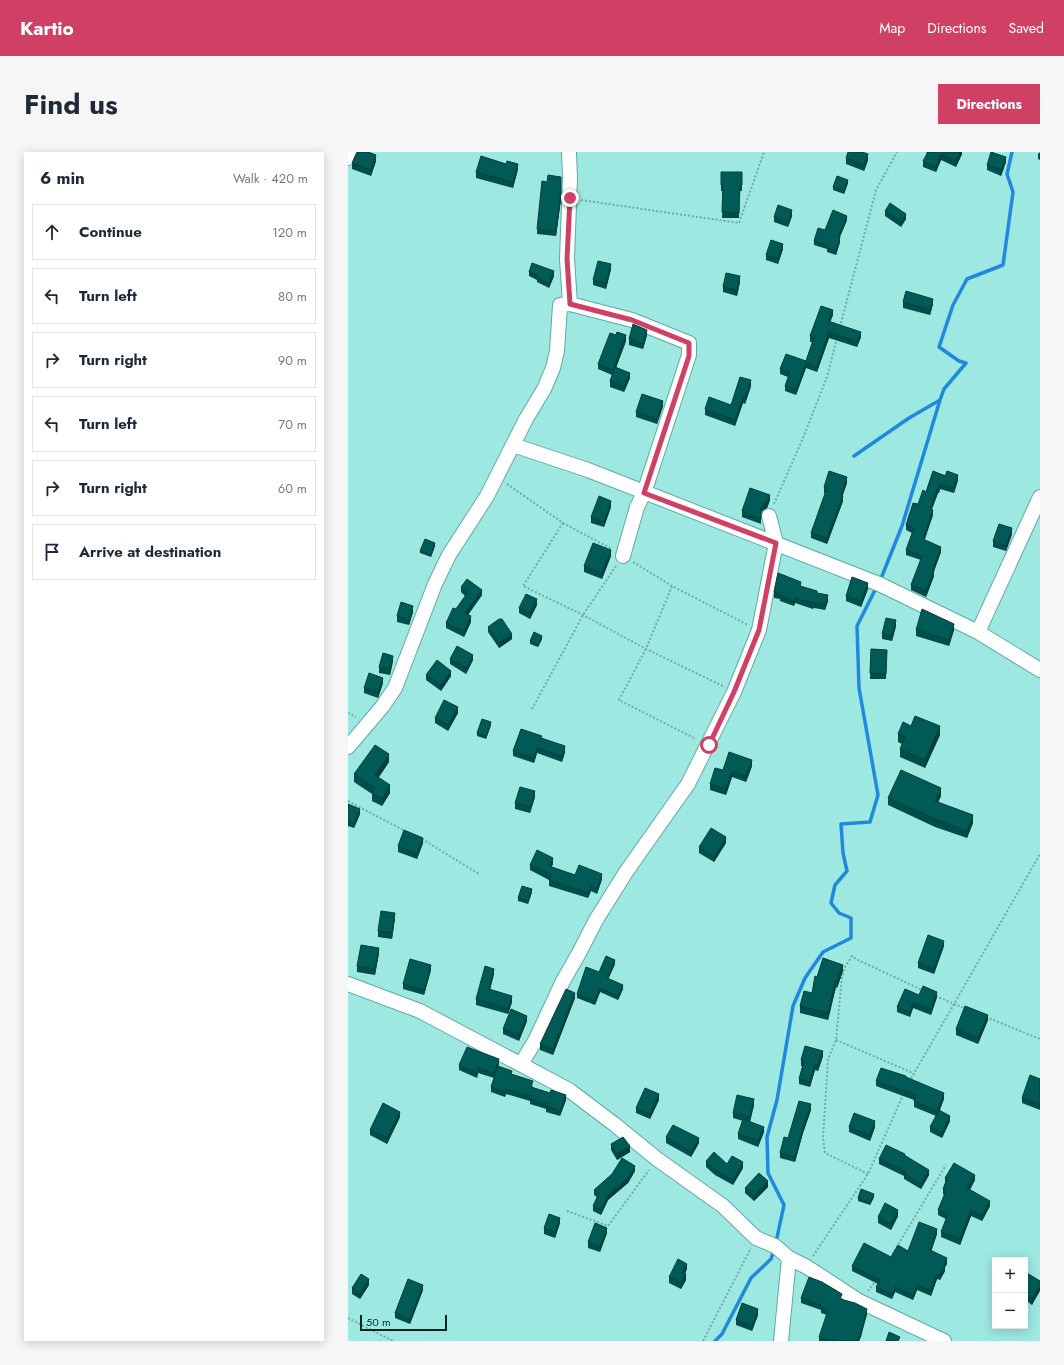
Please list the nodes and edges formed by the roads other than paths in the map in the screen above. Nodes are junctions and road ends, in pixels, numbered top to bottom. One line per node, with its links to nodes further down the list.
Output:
1 (351, 152): 3 (street)
2 (569, 152): 4 (street)
3 (348, 158)
4 (570, 304): 5 (street); 6 (street)
5 (513, 445): 6 (street); 13 (street)
6 (644, 493): 9 (street); 10 (street)
7 (1040, 497): 11 (street)
8 (769, 516): 9 (street)
9 (776, 543): 11 (street); 15 (street)
10 (623, 556)
11 (978, 632): 12 (street)
12 (1040, 670)
13 (348, 747)
14 (348, 984): 15 (street)
15 (521, 1064): 16 (street)
16 (790, 1258): 17 (street); 18 (street)
17 (781, 1341)
18 (944, 1341)

